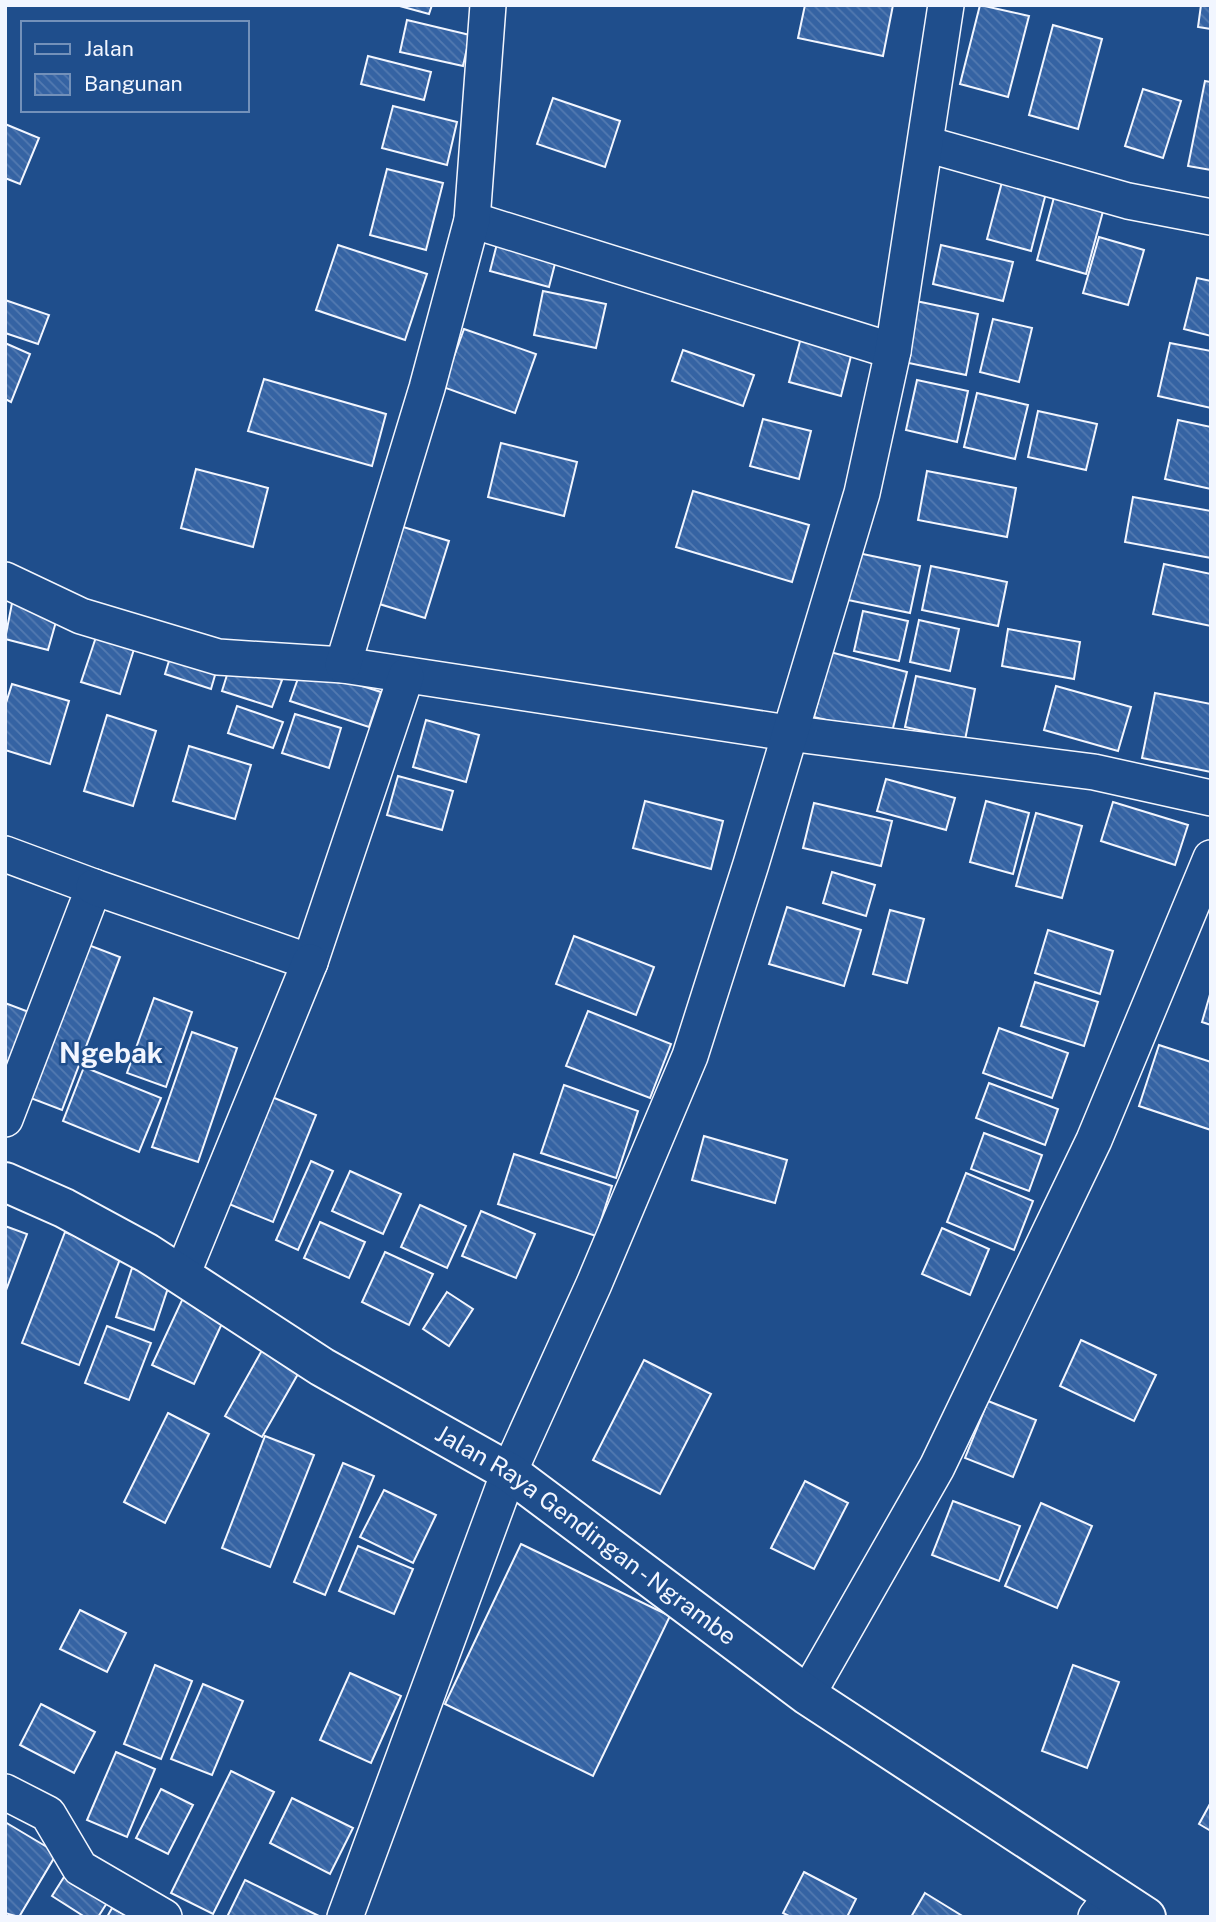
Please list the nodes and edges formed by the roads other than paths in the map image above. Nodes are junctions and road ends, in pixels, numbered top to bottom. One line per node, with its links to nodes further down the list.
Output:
1 (488, 5): 5 (street)
2 (946, 5): 3 (street)
3 (926, 144): 4 (street); 6 (street)
4 (1211, 217)
5 (472, 220): 6 (street); 8 (street)
6 (893, 351): 10 (street)
7 (5, 580): 8 (street)
8 (343, 665): 9 (street)
9 (406, 676): 10 (street); 15 (street)
10 (788, 733): 11 (street); 19 (street)
11 (1211, 798)
12 (5, 854): 14 (street)
13 (1211, 858): 20 (street)
14 (94, 887): 15 (street); 16 (street)
15 (310, 962): 18 (street)
16 (5, 1119)
17 (5, 1182): 18 (main road, Jalan Raya Gendingan - Ngrambe)
18 (182, 1275): 19 (main road, Jalan Raya Gendingan - Ngrambe)
19 (509, 1472): 20 (main road, Jalan Raya Gendingan - Ngrambe); 24 (street)
20 (807, 1695): 22 (main road, Jalan Raya Gendingan - Ngrambe)
21 (5, 1792): 23 (street)
22 (1105, 1906): 25 (main road, Jalan Raya Gendingan - Ngrambe)
23 (164, 1917)
24 (345, 1917)
25 (1146, 1917)

